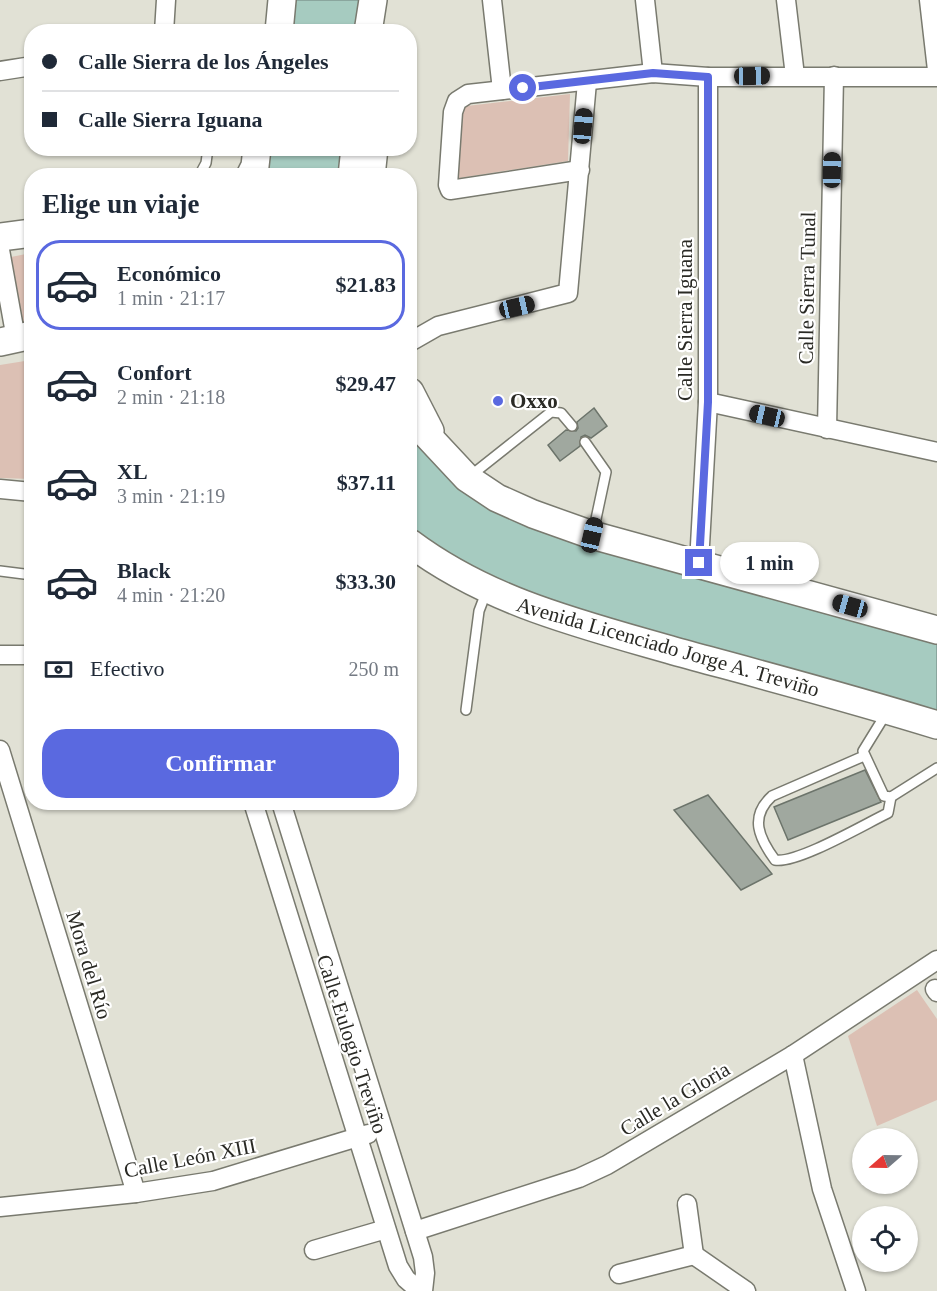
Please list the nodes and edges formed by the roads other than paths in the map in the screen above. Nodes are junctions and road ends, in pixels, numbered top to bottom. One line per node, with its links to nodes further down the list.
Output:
1 (166, 0): 9 (street)
2 (282, 0): 10 (main road)
3 (373, 0): 11 (main road)
4 (386, 0): 12 (main road)
5 (492, 0): 22 (street)
6 (645, 0): 16 (street)
7 (786, 0): 17 (street)
8 (929, 0): 14 (street)
9 (164, 24)
10 (280, 24)
11 (369, 24)
12 (385, 24)
13 (24, 67): 15 (street)
14 (937, 70)
15 (0, 71)
16 (653, 73): 19 (street); 21 (street)
17 (795, 76): 18 (street); 19 (street)
18 (834, 76): 20 (street); 33 (street, Calle Sierra Tunal)
19 (708, 77): 29 (street, Calle Sierra Iguana)
20 (937, 77)
21 (587, 82): 22 (street); 23 (street)
22 (502, 90): 23 (street)
23 (580, 170): 27 (street)
24 (24, 234): 25 (main road)
25 (0, 237)
26 (0, 250): 28 (street)
27 (417, 338)
28 (16, 339)
29 (708, 402): 33 (street); 42 (street, Calle Sierra Iguana)
30 (417, 406): 36 (main road)
31 (417, 425): 36 (main road)
32 (572, 426): 37 (lane)
33 (827, 429): 35 (street)
34 (585, 442): 40 (lane)
35 (937, 452)
36 (444, 455): 37 (main road)
37 (467, 478): 40 (main road)
38 (0, 489): 39 (street)
39 (24, 491)
40 (592, 535): 42 (main road)
41 (417, 548): 45 (main road, Avenida Licenciado Jorge A. Treviño)
42 (699, 563): 46 (main road)
43 (0, 571): 44 (lane)
44 (24, 574)
45 (487, 590): 49 (lane); 50 (main road, Avenida Licenciado Jorge A. Treviño)
46 (937, 630)
47 (0, 655): 48 (street)
48 (24, 655)
49 (466, 710)
50 (888, 710): 51 (main road, Avenida Licenciado Jorge A. Treviño); 53 (lane)
51 (937, 725)
52 (0, 750): 64 (street, Mora del Río)
53 (864, 756): 55 (lane); 55 (lane)
54 (937, 768): 55 (lane)
55 (891, 797)
56 (255, 810): 59 (street, Calle Eulogio Treviño)
57 (284, 810): 58 (street, Calle Eulogio Treviño)
58 (299, 859): 59 (street); 62 (street, Calle Eulogio Treviño)
59 (273, 867): 63 (street, Calle Eulogio Treviño)
60 (937, 960): 61 (street, Calle la Gloria)
61 (793, 1055): 68 (street, Calle la Gloria); 74 (street)
62 (383, 1129): 63 (street, Calle León XIII); 68 (street, Calle Eulogio Treviño)
63 (358, 1137): 64 (street, Calle León XIII); 67 (street, Calle Eulogio Treviño)
64 (136, 1193): 66 (street, Calle León XIII)
65 (687, 1204): 70 (street)
66 (0, 1207)
67 (386, 1229): 69 (street); 72 (street, Calle Eulogio Treviño)
68 (415, 1232): 72 (street, Calle Eulogio Treviño)
69 (314, 1250)
70 (694, 1255): 71 (street); 73 (street)
71 (619, 1274)
72 (422, 1291)
73 (746, 1291)
74 (856, 1291)

